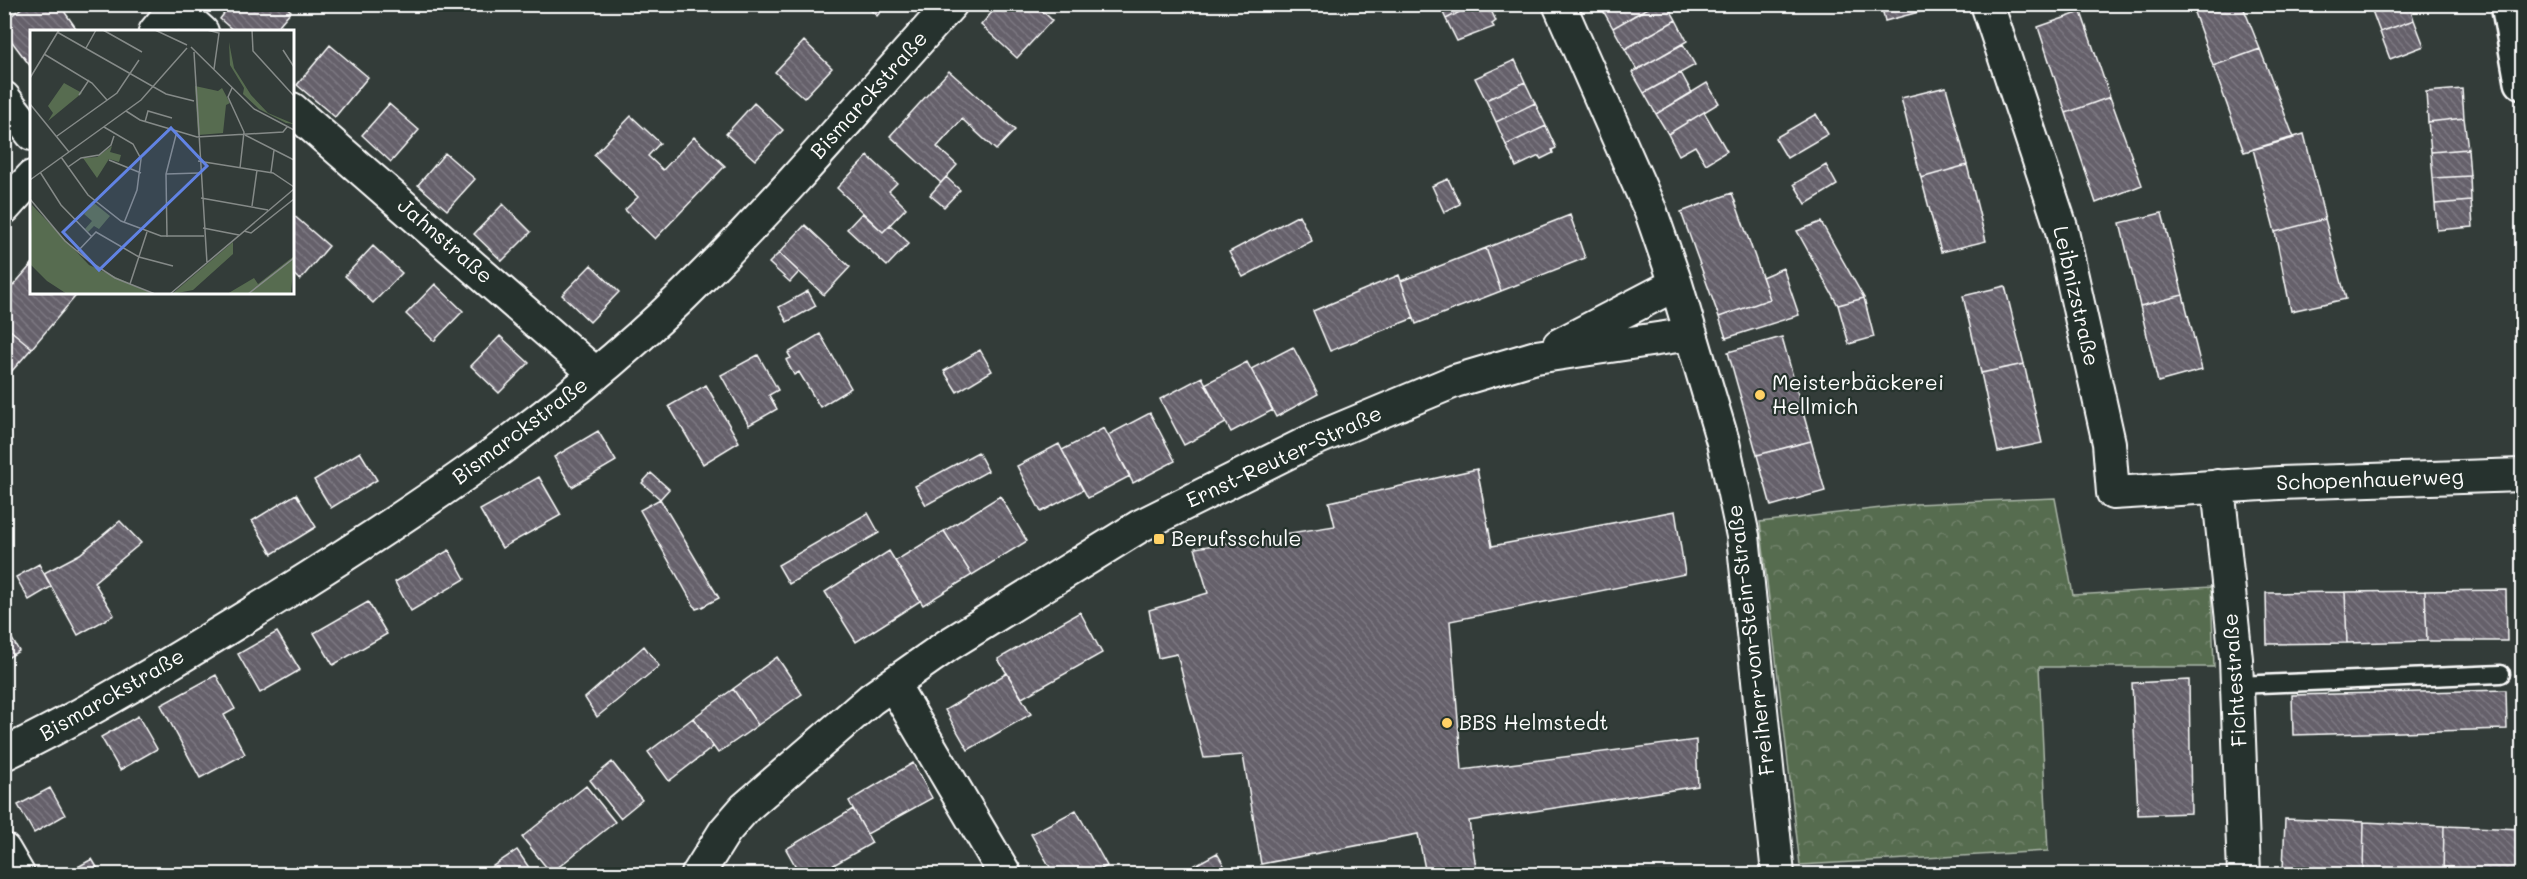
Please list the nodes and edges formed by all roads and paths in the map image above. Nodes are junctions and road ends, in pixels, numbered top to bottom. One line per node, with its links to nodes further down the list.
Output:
1 (951, 4): 16 (street, Bismarckstraße)
2 (1559, 4): 13 (street, Freiherr-von-Stein-Straße)
3 (1987, 4): 18 (street, Leibnizstraße)
4 (2508, 4): 7 (main road)
5 (169, 15): 6 (street)
6 (198, 30)
7 (2523, 82)
8 (4, 98): 10 (street)
9 (294, 111): 16 (street, Jahnstraße)
10 (30, 131)
11 (30, 179): 12 (street)
12 (4, 208)
13 (1676, 284): 14 (street, Freiherr-von-Stein-Straße); 15 (street, Ernst-Reuter-Straße)
14 (1691, 334): 15 (street, Ernst-Reuter-Straße); 27 (street, Freiherr-von-Stein-Straße)
15 (1536, 357): 20 (street, Ernst-Reuter-Straße)
16 (596, 374): 22 (street, Bismarckstraße)
17 (2523, 475): 18 (street, Schopenhauerweg)
18 (2218, 486): 21 (street, Fichtestraße)
19 (2501, 674): 21 (lane)
20 (893, 684): 25 (street, Ernst-Reuter-Straße); 26 (street)
21 (2237, 685): 28 (street, Fichtestraße)
22 (4, 753)
23 (4, 850): 24 (street)
24 (18, 874)
25 (698, 874)
26 (1005, 874)
27 (1778, 874)
28 (2244, 874)

